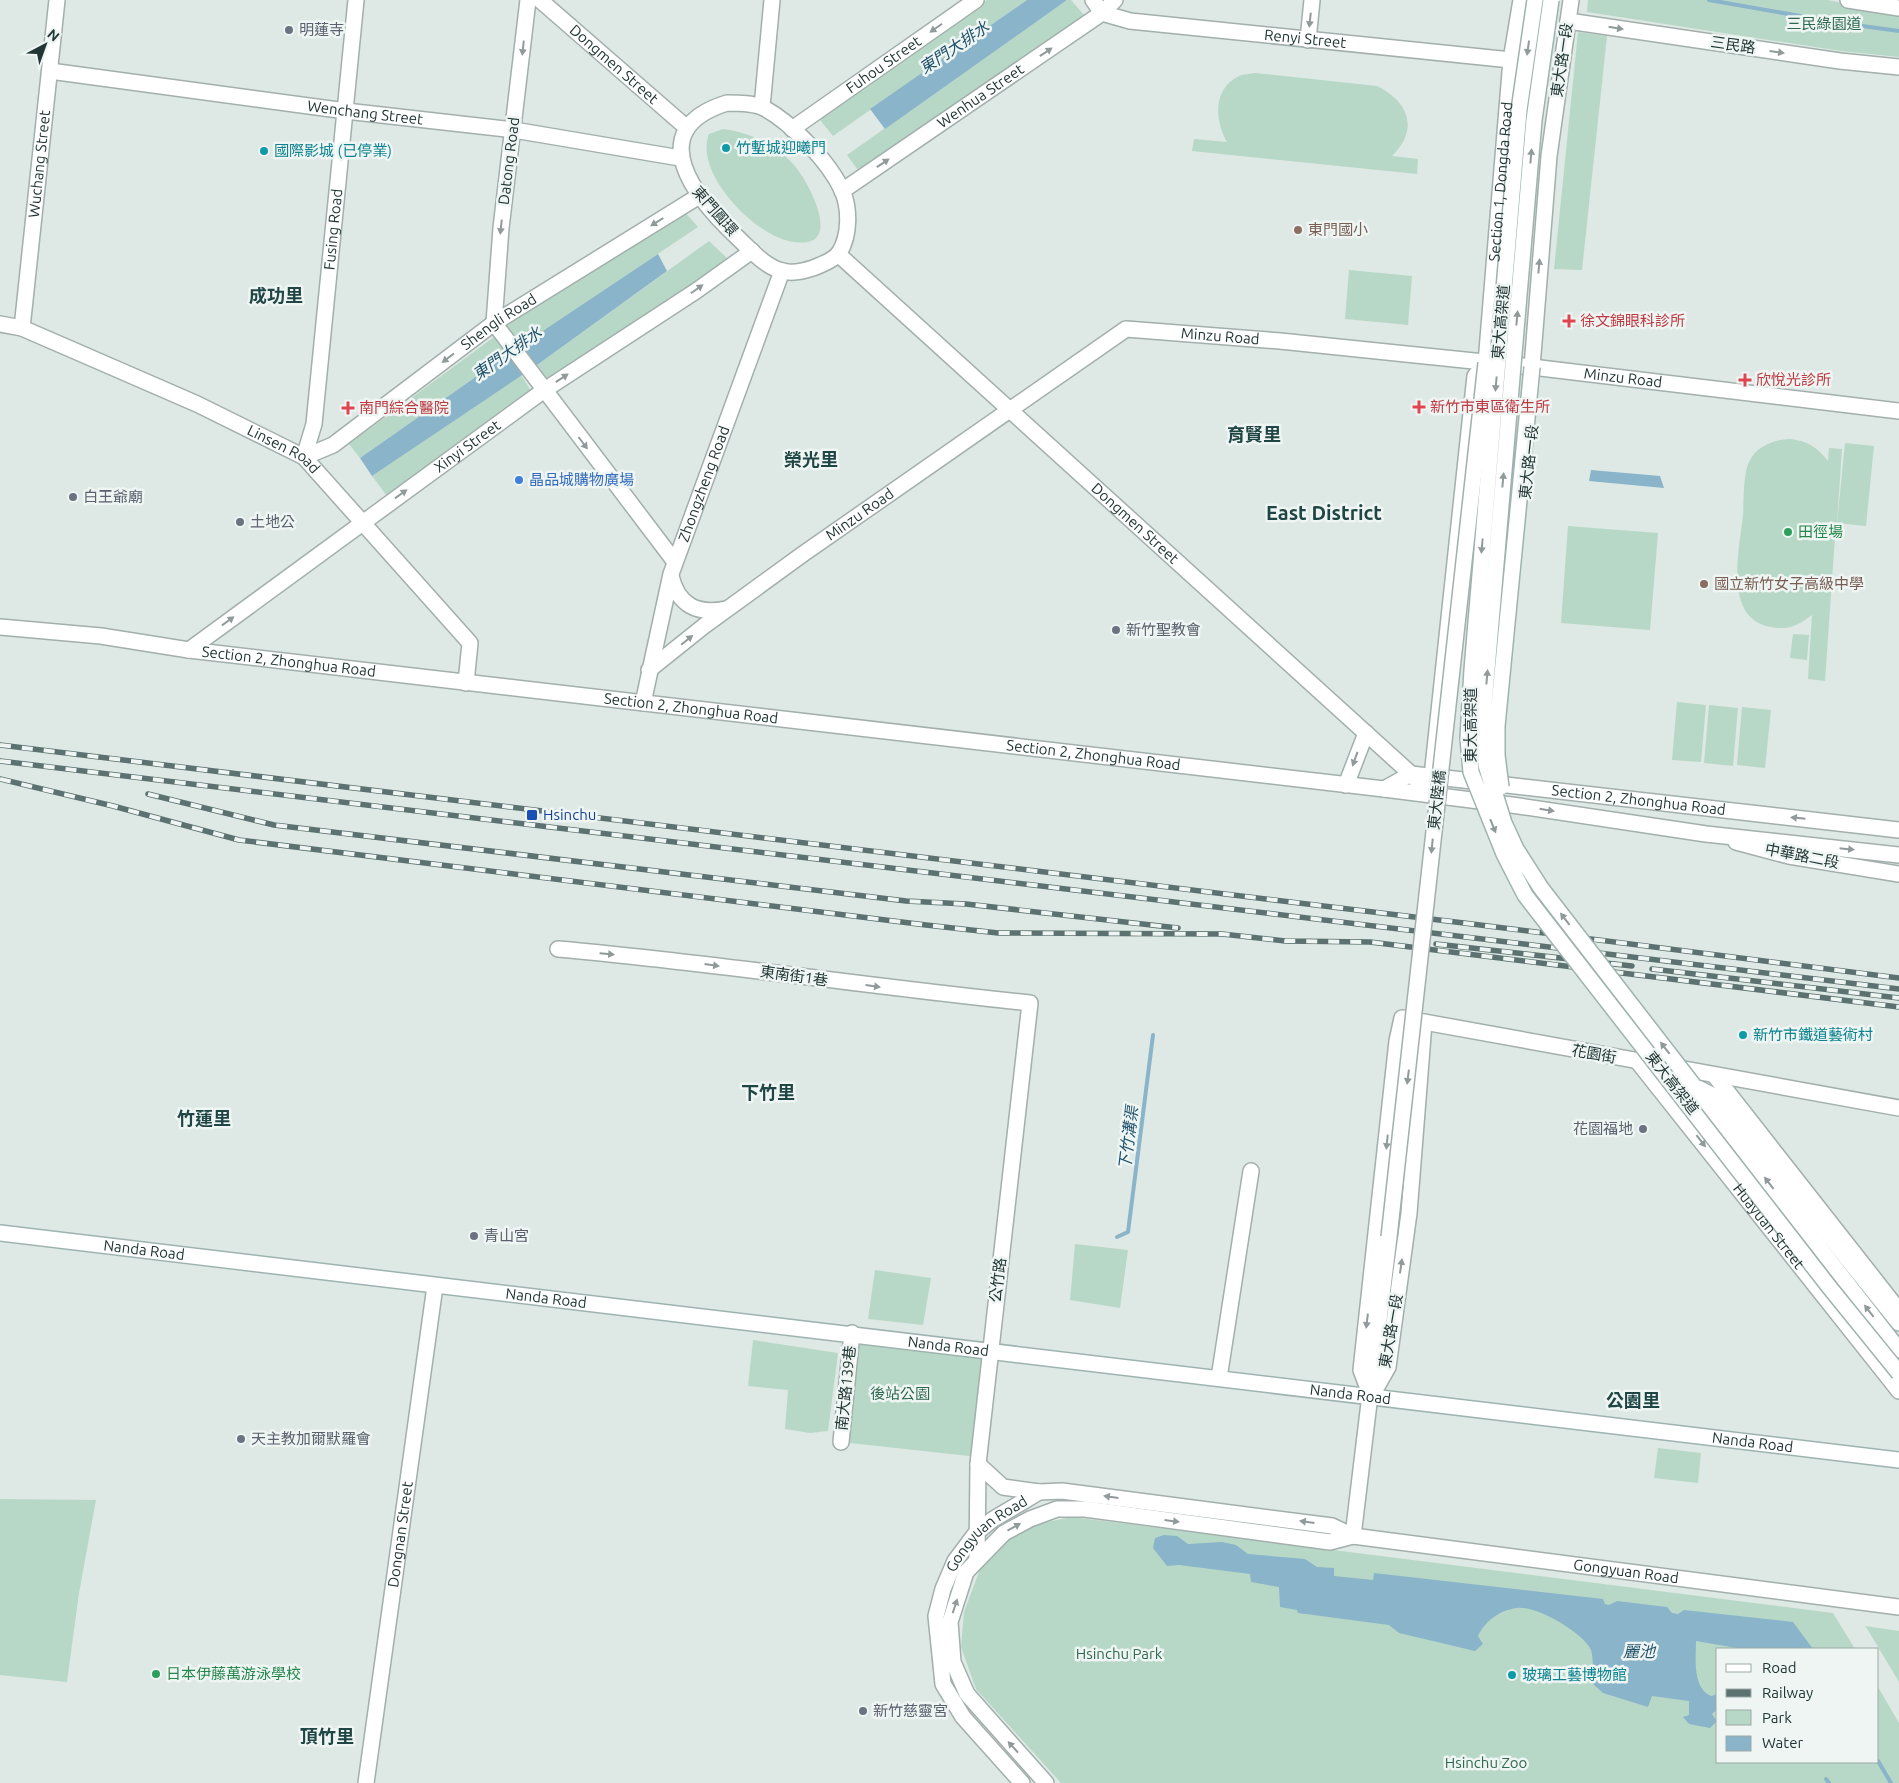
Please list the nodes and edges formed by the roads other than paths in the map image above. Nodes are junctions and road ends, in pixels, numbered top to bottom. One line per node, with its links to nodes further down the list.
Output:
1 (57, 0): 21 (street, Wuchang Street)
2 (356, 0): 23 (street, Fusing Road)
3 (528, 0): 26 (street, Datong Road, one-way to 26)
4 (540, 0): 24 (street, Dongmen Street)
5 (772, 0): 22 (street)
6 (976, 0): 25 (street, Fuhou Street, one-way to 25)
7 (1093, 0): 16 (street)
8 (1115, 0): 16 (street, Wenhua Street)
9 (1312, 0): 18 (street, one-way to 18)
10 (1521, 0): 19 (street, Section 1, Dongda Road)
11 (1535, 0): 80 (street, 東大高架道, one-way to 80, bridge)
12 (1551, 0): 62 (street, 東大高架道, one-way to 12, bridge)
13 (1571, 0): 17 (street, 東大路一段)
14 (1848, 0): 15 (street)
15 (1899, 8)
16 (1102, 14): 18 (street, Renyi Street); 28 (street, Wenhua Street, one-way to 16)
17 (1568, 21): 20 (street, 三民路, one-way to 20); 37 (street, 東大路一段, one-way to 17)
18 (1308, 40): 19 (street, Renyi Street)
19 (1511, 60): 36 (street, Section 1, Dongda Road)
20 (1899, 67)
21 (50, 71): 23 (street, Wenchang Street); 35 (street, Wuchang Street)
22 (762, 107): 24 (street); 25 (street)
23 (346, 111): 26 (street, Wenchang Street); 41 (street, Fusing Road)
24 (687, 128): 27 (street)
25 (792, 129): 28 (street)
26 (514, 130): 27 (street, Wenchang Street); 33 (street, Datong Road, one-way to 33)
27 (680, 158): 29 (street, 東門圓環)
28 (842, 191): 31 (street)
29 (699, 196): 30 (street, 東門圓環); 33 (street, Shengli Road, one-way to 33)
30 (752, 251): 32 (street, 東門圓環); 38 (street, Xinyi Street, one-way to 30)
31 (838, 254): 32 (street); 39 (street, Dongmen Street)
32 (782, 271): 43 (street, Zhongzheng Road)
33 (494, 323): 38 (street); 41 (street, Shengli Road, one-way to 41)
34 (0, 324): 35 (street, Linsen Road)
35 (22, 328): 41 (street, Linsen Road)
36 (1486, 363): 37 (street, Minzu Road); 39 (street, Minzu Road); 52 (street); 81 (street, 東大陸橋, one-way to 81, bridge)
37 (1532, 367): 40 (street, Minzu Road); 54 (street, 東大路一段); 62 (street, bridge)
38 (543, 390): 42 (street, Xinyi Street, one-way to 38); 43 (street, one-way to 43)
39 (1008, 409): 44 (street, Minzu Road); 50 (street, Dongmen Street)
40 (1899, 411)
41 (304, 457): 42 (street, Linsen Road)
42 (362, 522): 46 (street, Xinyi Street, one-way to 42); 48 (street, Linsen Road)
43 (673, 568): 44 (street); 47 (street, Zhongzheng Road)
44 (728, 608): 47 (street, Minzu Road, one-way to 44)
45 (0, 627): 46 (street, Section 2, Zhonghua Road)
46 (189, 650): 48 (street, Section 2, Zhonghua Road)
47 (649, 670): 49 (street, Zhongzheng Road)
48 (466, 683): 49 (street, Section 2, Zhonghua Road)
49 (642, 703): 53 (street, Section 2, Zhonghua Road)
50 (1366, 733): 51 (street, Dongmen Street); 53 (street, one-way to 53)
51 (1411, 774): 52 (street, Section 2, Zhonghua Road); 55 (street); 56 (street, Dongmen Street)
52 (1431, 776): 54 (street, Section 2, Zhonghua Road); 56 (street)
53 (1346, 785): 55 (street, Section 2, Zhonghua Road)
54 (1502, 785): 57 (street, 東大路一段); 58 (street, Section 2, Zhonghua Road, one-way to 54)
55 (1384, 789): 56 (street, Section 2, Zhonghua Road)
56 (1430, 795): 57 (street, Section 2, Zhonghua Road)
57 (1510, 805): 59 (street, Section 2, Zhonghua Road, one-way to 59)
58 (1899, 830)
59 (1706, 834): 60 (street, Section 2, Zhonghua Road, one-way to 60); 61 (street, 中華路二段)
60 (1899, 855)
61 (1899, 874)
62 (1541, 888): 69 (street, 東大高架道, one-way to 62, bridge)
63 (558, 949): 64 (street, 東南街1巷, one-way to 64)
64 (1030, 1003): 78 (street, 公竹路)
65 (1424, 1023): 66 (street, 花園街); 67 (street, 花園街); 81 (street, 東大路一段, one-way to 65)
66 (1397, 1042): 81 (street, 東大路一段, one-way to 81)
67 (1638, 1062): 68 (street, 花園街); 80 (street, Huayuan Street, one-way to 80)
68 (1715, 1076): 70 (street, 花園街); 74 (street)
69 (1694, 1086): 75 (street); 77 (street, 東大高架道, one-way to 69)
70 (1899, 1108)
71 (1251, 1171): 79 (street)
72 (0, 1233): 73 (street, Nanda Road)
73 (435, 1286): 76 (street, Nanda Road); 90 (street, Dongnan Street)
74 (1899, 1312)
75 (1899, 1323)
76 (852, 1333): 78 (street, Nanda Road); 82 (street, 南大路139巷)
77 (1899, 1350)
78 (990, 1351): 79 (street, Nanda Road); 84 (street, 公竹路)
79 (1219, 1378): 81 (street, Nanda Road)
80 (1898, 1385)
81 (1371, 1397): 83 (street, Nanda Road); 87 (street)
82 (841, 1442)
83 (1898, 1459)
84 (978, 1464): 85 (street); 86 (street, 公竹路)
85 (1039, 1492): 86 (street, Gongyuan Road); 87 (street, Gongyuan Road, one-way to 85)
86 (976, 1534): 88 (street, 公竹路); 91 (street, Gongyuan Road)
87 (1353, 1536): 88 (street, Gongyuan Road, one-way to 87); 89 (street, Gongyuan Road)
88 (977, 1559): 92 (street, Gongyuan Road, one-way to 88)
89 (1899, 1607)
90 (366, 1783)
91 (1022, 1783)
92 (1046, 1783)

